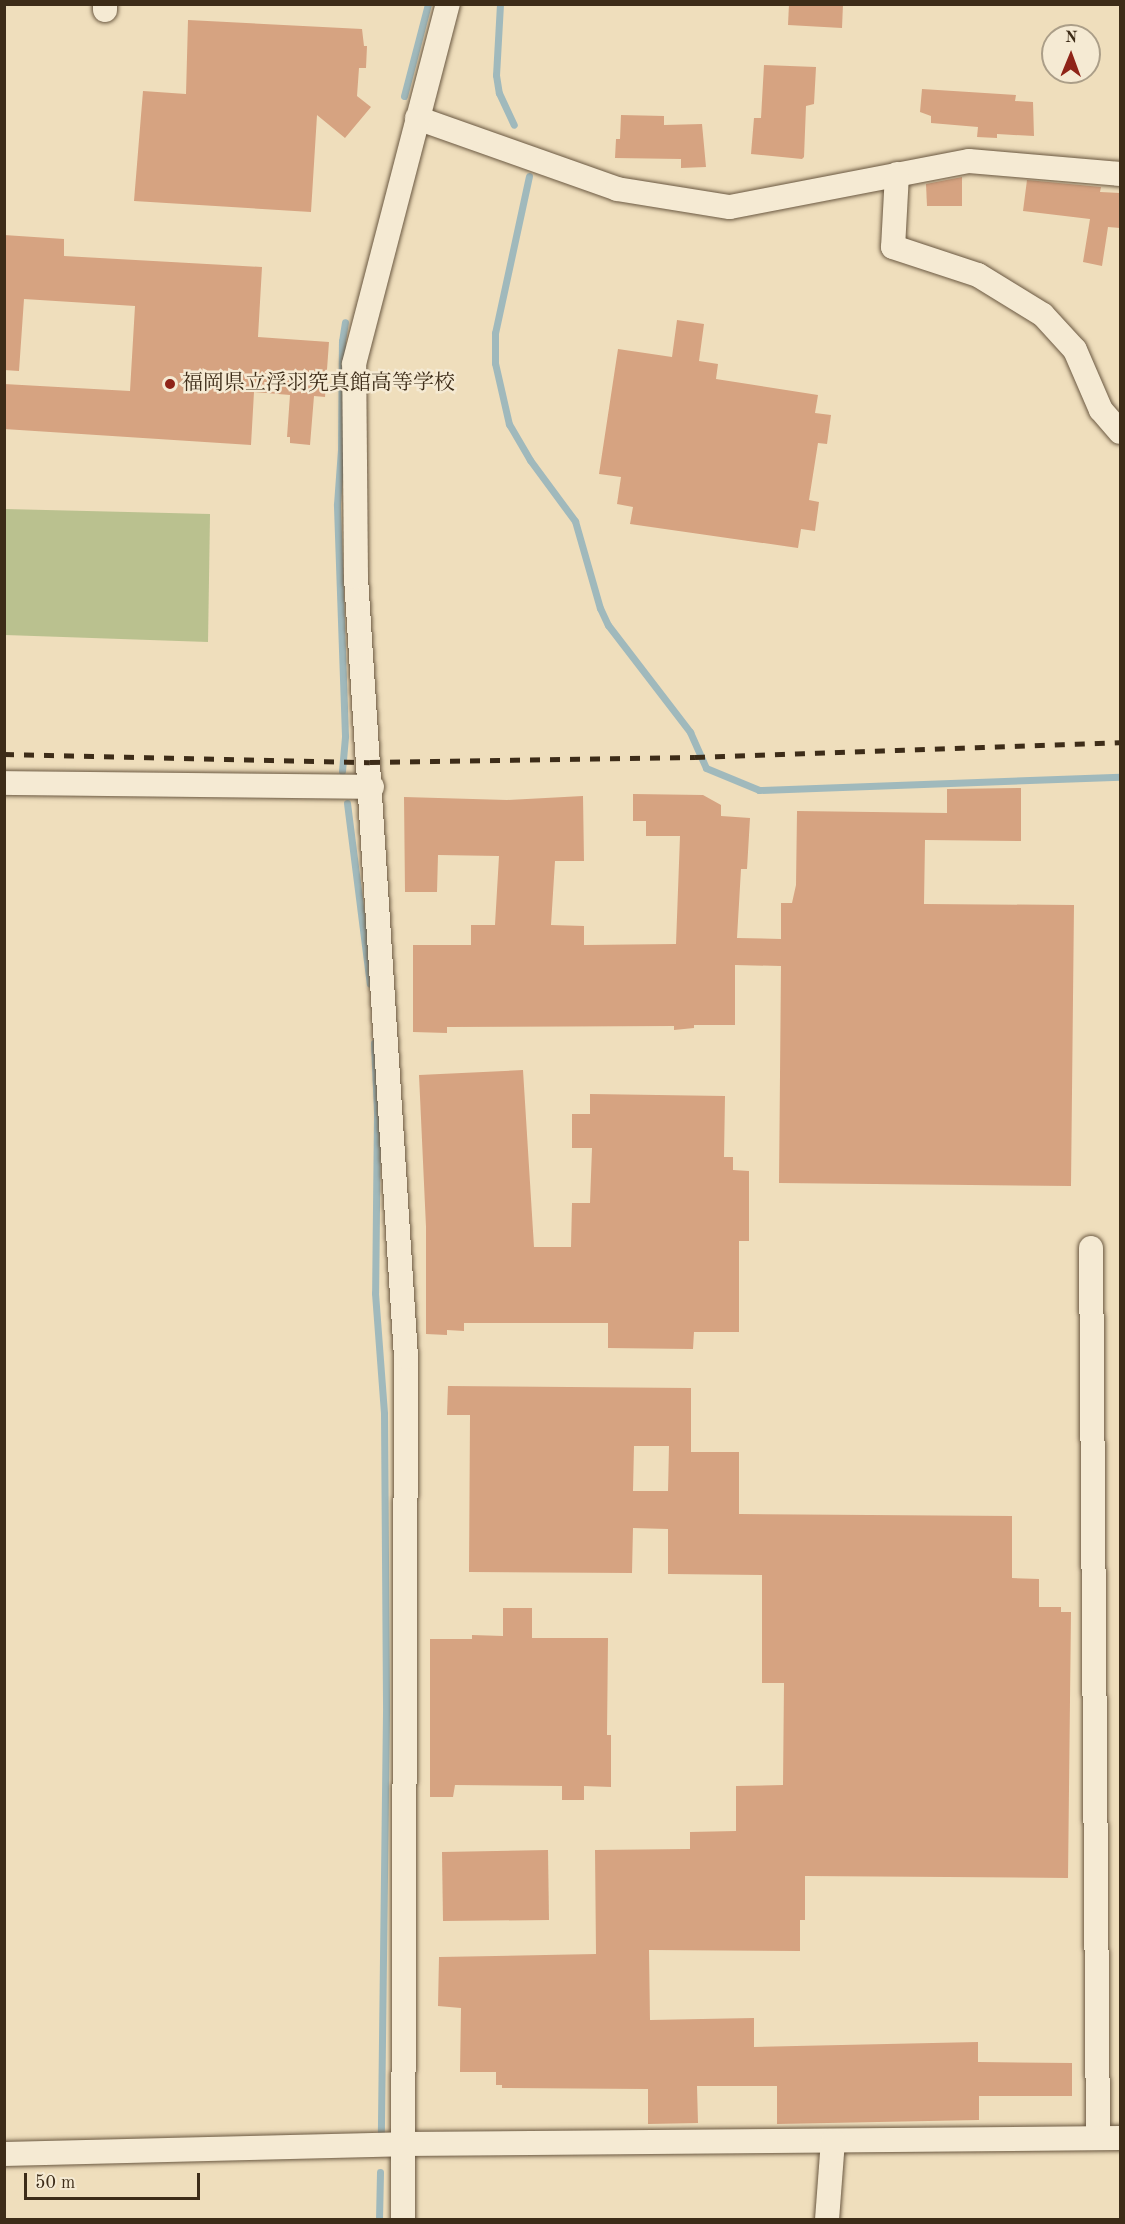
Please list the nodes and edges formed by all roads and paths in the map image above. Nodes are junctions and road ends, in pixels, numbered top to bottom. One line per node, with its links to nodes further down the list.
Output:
1 (448, 4): 2 (street)
2 (417, 118): 3 (street); 7 (street)
3 (897, 174): 4 (street); 5 (street)
4 (1120, 174)
5 (1120, 432)
6 (4, 783): 7 (street)
7 (372, 788): 11 (street)
8 (1090, 1248): 9 (street)
9 (1109, 2138): 10 (street)
10 (833, 2141): 11 (street); 14 (street)
11 (403, 2144): 12 (street); 13 (street)
12 (4, 2154)
13 (403, 2220)
14 (827, 2220)

